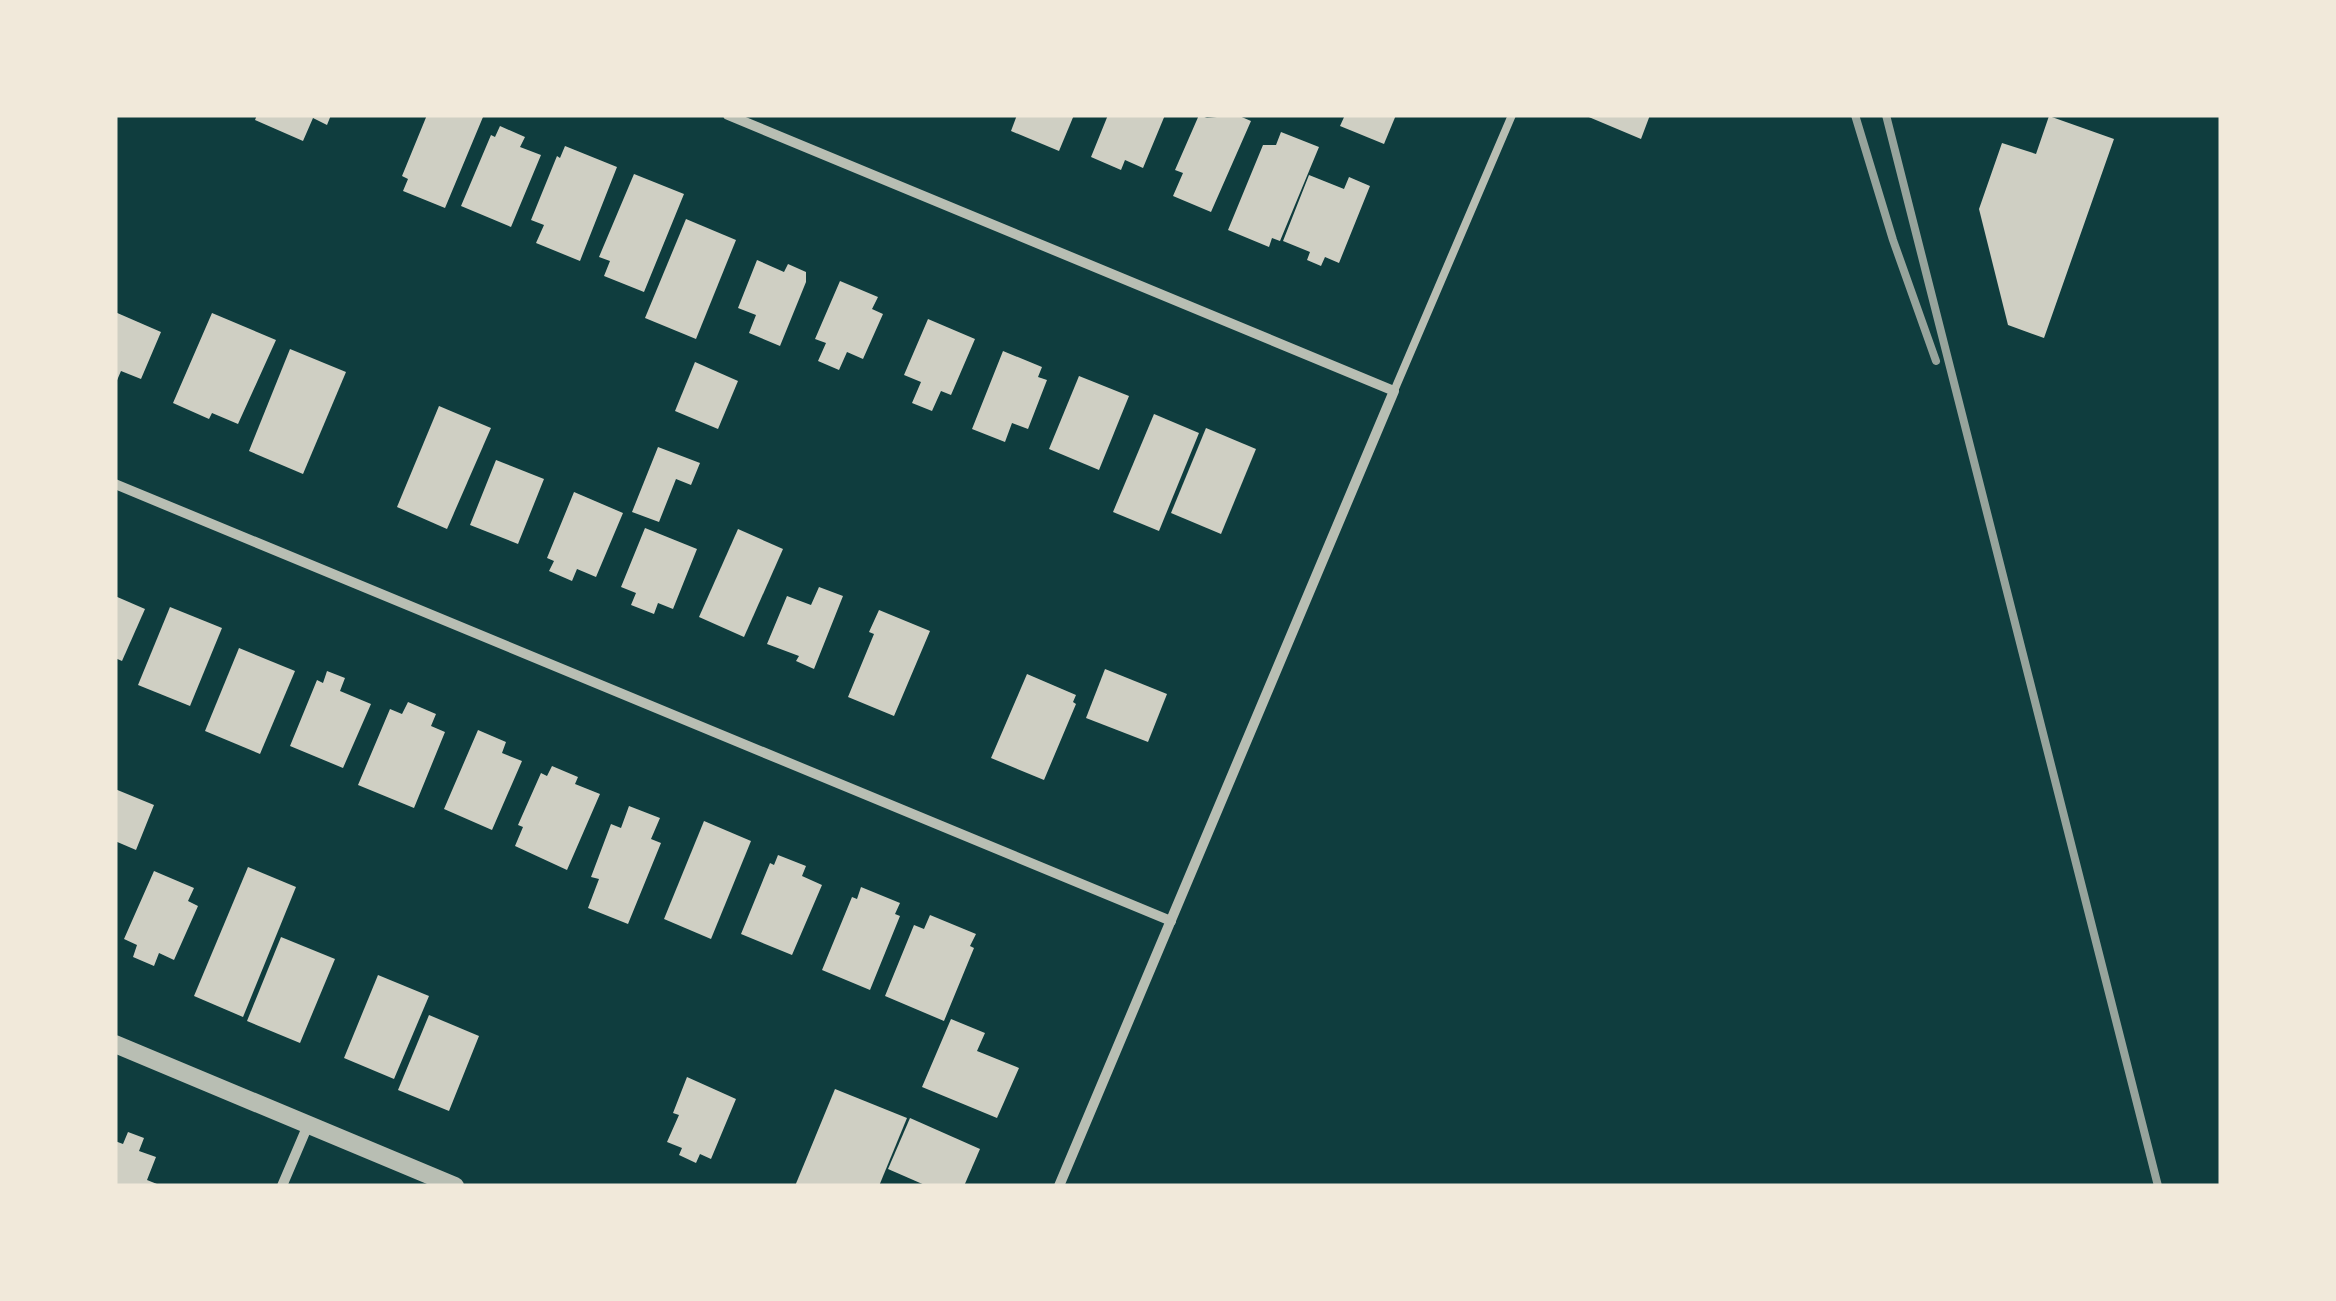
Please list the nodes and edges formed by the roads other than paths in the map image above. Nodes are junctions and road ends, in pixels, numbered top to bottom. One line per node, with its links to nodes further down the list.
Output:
1 (728, 115): 3 (street)
2 (1512, 115): 3 (lane)
3 (1394, 391): 5 (street)
4 (115, 484): 5 (street)
5 (1171, 921): 10 (street)
6 (115, 1044): 7 (street)
7 (308, 1125): 8 (street); 9 (street)
8 (282, 1186)
9 (455, 1186)
10 (1059, 1186)

